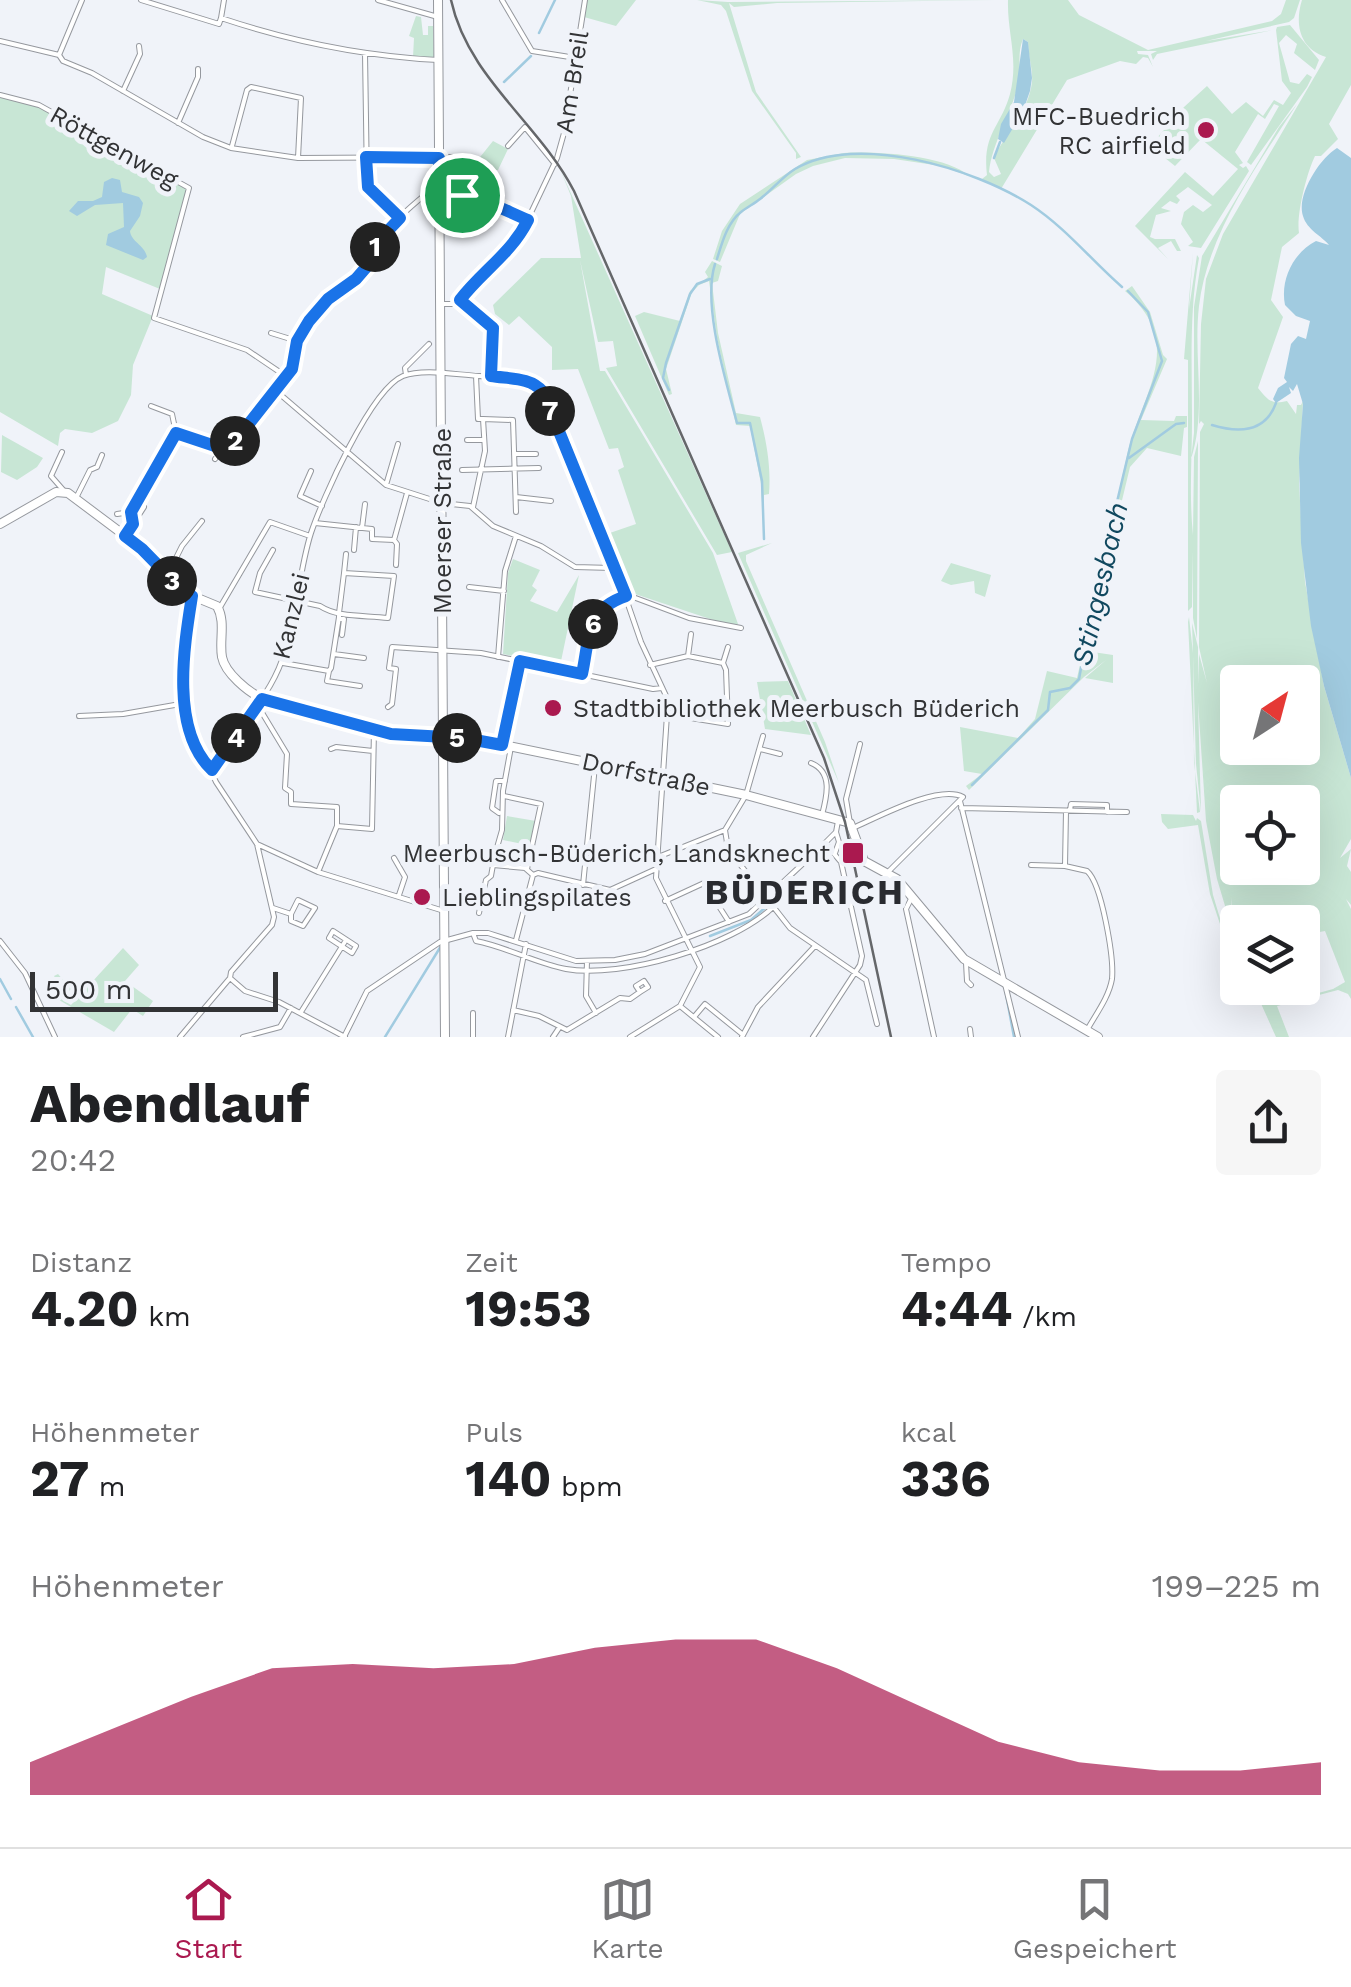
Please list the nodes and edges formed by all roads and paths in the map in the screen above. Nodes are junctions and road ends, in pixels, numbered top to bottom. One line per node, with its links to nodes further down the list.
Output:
1 (82, 0): 13 (street)
2 (140, 0): 9 (street)
3 (224, 0): 9 (street)
4 (378, 0): 8 (street)
5 (438, 0): 8 (main road, Moerser Straße)
6 (502, 0): 14 (street)
7 (585, 0): 14 (street, Am Breil)
8 (438, 17): 15 (main road, Moerser Straße)
9 (221, 18): 12 (street)
10 (0, 41): 13 (street)
11 (139, 46): 17 (street)
12 (365, 53): 15 (street); 22 (street)
13 (59, 54): 17 (street)
14 (576, 58): 26 (street, Am Breil)
15 (438, 60): 24 (main road, Moerser Straße)
16 (198, 69): 19 (street)
17 (124, 91): 19 (street)
18 (0, 94): 40 (street, Röttgenweg)
19 (178, 123): 21 (street)
20 (508, 146): 26 (street, Am Breil)
21 (231, 148): 23 (street); 23 (street)
22 (366, 157): 23 (street); 24 (street); 29 (street)
23 (298, 158)
24 (439, 158): 25 (street); 28 (main road, Moerser Straße)
25 (474, 163)
26 (555, 164): 30 (street, Am Breil)
27 (424, 194): 29 (street)
28 (439, 194): 30 (street); 32 (main road, Moerser Straße)
29 (400, 218): 34 (street)
30 (528, 220): 31 (street, Am Breil)
31 (458, 302): 32 (street); 39 (street)
32 (440, 304): 36 (main road, Moerser Straße)
33 (271, 333): 34 (street)
34 (297, 341): 40 (street)
35 (429, 344): 37 (street, Kanzlei)
36 (441, 374): 37 (street); 38 (street); 66 (main road, Moerser Straße)
37 (406, 375): 50 (street, Kanzlei)
38 (476, 376): 39 (street); 43 (street)
39 (491, 376): 87 (street)
40 (286, 377): 41 (street)
41 (275, 390): 48 (street); 50 (street)
42 (151, 406): 44 (street)
43 (482, 420): 46 (street); 51 (street)
44 (176, 433): 48 (street); 71 (street)
45 (467, 440): 46 (street)
46 (482, 440): 59 (street)
47 (398, 444): 60 (street)
48 (224, 447): 54 (street)
49 (62, 452): 61 (street)
50 (346, 452): 60 (street); 68 (street, Kanzlei)
51 (514, 454): 52 (street); 58 (street)
52 (536, 454)
53 (102, 456): 63 (street)
54 (215, 459)
55 (538, 468): 58 (street)
56 (311, 470): 68 (street)
57 (462, 470): 59 (street)
58 (514, 471): 59 (street); 64 (street)
59 (479, 472): 70 (street)
60 (386, 484): 62 (street)
61 (65, 492): 63 (main road); 76 (main road)
62 (408, 492): 66 (street); 82 (street)
63 (76, 498): 79 (main road)
64 (516, 498): 65 (street); 72 (street)
65 (551, 501)
66 (442, 503): 70 (street); 101 (main road, Moerser Straße)
67 (366, 504): 78 (street)
68 (322, 506): 75 (street, Kanzlei)
69 (144, 507): 77 (street)
70 (473, 508): 81 (street)
71 (131, 512): 73 (street); 77 (street)
72 (516, 512)
73 (117, 514)
74 (202, 522): 89 (street)
75 (315, 523): 78 (street); 80 (street, Kanzlei)
76 (0, 524)
77 (133, 524): 79 (street)
78 (359, 528): 82 (street); 84 (street)
79 (125, 536): 89 (main road)
80 (310, 536): 94 (street, Kanzlei); 95 (street)
81 (516, 536): 87 (street); 91 (street)
82 (394, 540): 86 (street)
83 (272, 550): 94 (street)
84 (354, 550)
85 (346, 554): 88 (street)
86 (396, 565)
87 (612, 568): 92 (street)
88 (344, 572): 96 (street); 96 (street)
89 (167, 576): 93 (main road)
90 (469, 587): 91 (street)
91 (504, 591): 103 (street)
92 (625, 595): 97 (street); 109 (street); 111 (street)
93 (192, 596): 95 (main road); 115 (street)
94 (295, 602): 96 (street); 107 (street, Kanzlei)
95 (220, 608): 114 (main road)
96 (339, 616): 99 (street); 102 (street)
97 (741, 628)
98 (691, 634): 104 (street)
99 (342, 635)
100 (728, 648): 108 (street)
101 (442, 652): 103 (street); 116 (street); 121 (main road, Moerser Straße)
102 (333, 654): 105 (street); 110 (street)
103 (498, 656): 106 (street)
104 (688, 656): 108 (street); 109 (street)
105 (364, 658)
106 (520, 661): 111 (street); 123 (street)
107 (281, 662): 110 (street); 114 (street, Kanzlei)
108 (724, 663): 117 (street)
109 (650, 666): 113 (street)
110 (326, 671): 112 (street)
111 (582, 674): 113 (street)
112 (360, 686)
113 (662, 688): 117 (street)
114 (260, 702): 119 (main road, Dorfstraße); 130 (street, Kanzlei); 141 (street)
115 (186, 703): 118 (street); 130 (street)
116 (388, 707)
117 (666, 714): 131 (street)
118 (79, 716)
119 (374, 730): 121 (main road, Dorfstraße); 126 (street)
120 (763, 736): 125 (street)
121 (443, 738): 123 (main road, Dorfstraße); 166 (main road, Moerser Straße)
122 (860, 744): 140 (street)
123 (507, 746): 129 (main road, Dorfstraße); 132 (street)
124 (331, 750): 126 (street)
125 (760, 750): 127 (street); 133 (street)
126 (373, 751): 141 (street)
127 (780, 754)
128 (811, 763): 139 (street)
129 (596, 764): 131 (main road, Dorfstraße); 157 (street)
130 (212, 770): 145 (street)
131 (662, 778): 133 (main road, Dorfstraße); 147 (street)
132 (505, 781): 134 (street); 138 (street)
133 (746, 795): 139 (main road, Dorfstraße); 142 (street)
134 (504, 796): 138 (street); 152 (street)
135 (961, 802): 136 (street); 140 (street); 155 (street); 186 (street)
136 (1068, 811): 137 (street); 151 (street)
137 (1127, 812)
138 (501, 813): 149 (street)
139 (822, 816): 140 (main road, Dorfstraße)
140 (847, 824): 143 (street); 155 (main road)
141 (338, 826): 154 (street)
142 (725, 830): 147 (street); 162 (street)
143 (836, 832): 144 (street); 146 (street)
144 (825, 843): 146 (street); 162 (street)
145 (257, 844): 154 (street); 165 (street)
146 (835, 853): 184 (street)
147 (657, 857): 153 (street)
148 (394, 858): 159 (street)
149 (493, 862): 152 (street); 158 (street)
150 (1031, 865): 151 (street)
151 (1064, 866): 199 (street)
152 (527, 869): 156 (street)
153 (656, 870): 157 (street); 163 (street)
154 (318, 872): 159 (street)
155 (887, 872): 160 (main road)
156 (532, 874): 157 (street); 173 (street)
157 (584, 885)
158 (483, 894): 161 (street); 167 (street)
159 (399, 896): 166 (street)
160 (912, 897): 181 (main road); 213 (street)
161 (508, 900)
162 (767, 900): 164 (street); 169 (street)
163 (665, 901): 169 (street); 171 (street)
164 (772, 907): 177 (street); 179 (street)
165 (273, 908): 168 (street); 185 (street)
166 (444, 912): 174 (main road, Moerser Straße)
167 (479, 913)
168 (292, 914): 168 (street)
169 (730, 923): 171 (street)
170 (474, 933): 173 (street); 174 (street); 180 (street)
171 (687, 939): 179 (street); 182 (street)
172 (346, 940): 178 (street); 178 (street); 178 (street)
173 (516, 940): 176 (street)
174 (444, 941): 205 (street); 206 (main road, Moerser Straße)
175 (0, 942): 202 (street)
176 (526, 944): 180 (street); 182 (street)
177 (815, 946): 184 (street); 201 (street)
178 (342, 947): 192 (street)
179 (693, 948): 183 (street); 189 (street)
180 (524, 954): 183 (street); 191 (street)
181 (967, 960): 186 (main road); 187 (street)
182 (587, 961): 183 (street)
183 (587, 970): 194 (street)
184 (856, 970): 196 (street); 212 (street)
185 (230, 978): 190 (street); 203 (street)
186 (1005, 982): 199 (main road); 215 (street)
187 (971, 984)
188 (640, 992): 194 (street)
189 (680, 1006): 195 (street); 210 (street)
190 (291, 1008): 192 (street); 200 (street)
191 (513, 1010): 197 (street); 208 (street)
192 (301, 1013): 205 (street)
193 (473, 1013): 207 (street)
194 (596, 1013): 197 (street)
195 (694, 1017): 201 (street); 211 (street)
196 (878, 1024)
197 (560, 1028): 209 (street)
198 (970, 1029): 214 (street)
199 (1087, 1030): 216 (main road)
200 (255, 1036): 204 (street)
201 (742, 1036)
202 (54, 1037)
203 (180, 1037)
204 (243, 1037)
205 (345, 1037)
206 (445, 1037)
207 (473, 1037)
208 (508, 1037)
209 (553, 1037)
210 (630, 1037)
211 (718, 1037)
212 (813, 1037)
213 (934, 1037)
214 (971, 1037)
215 (1018, 1037)
216 (1098, 1037)

